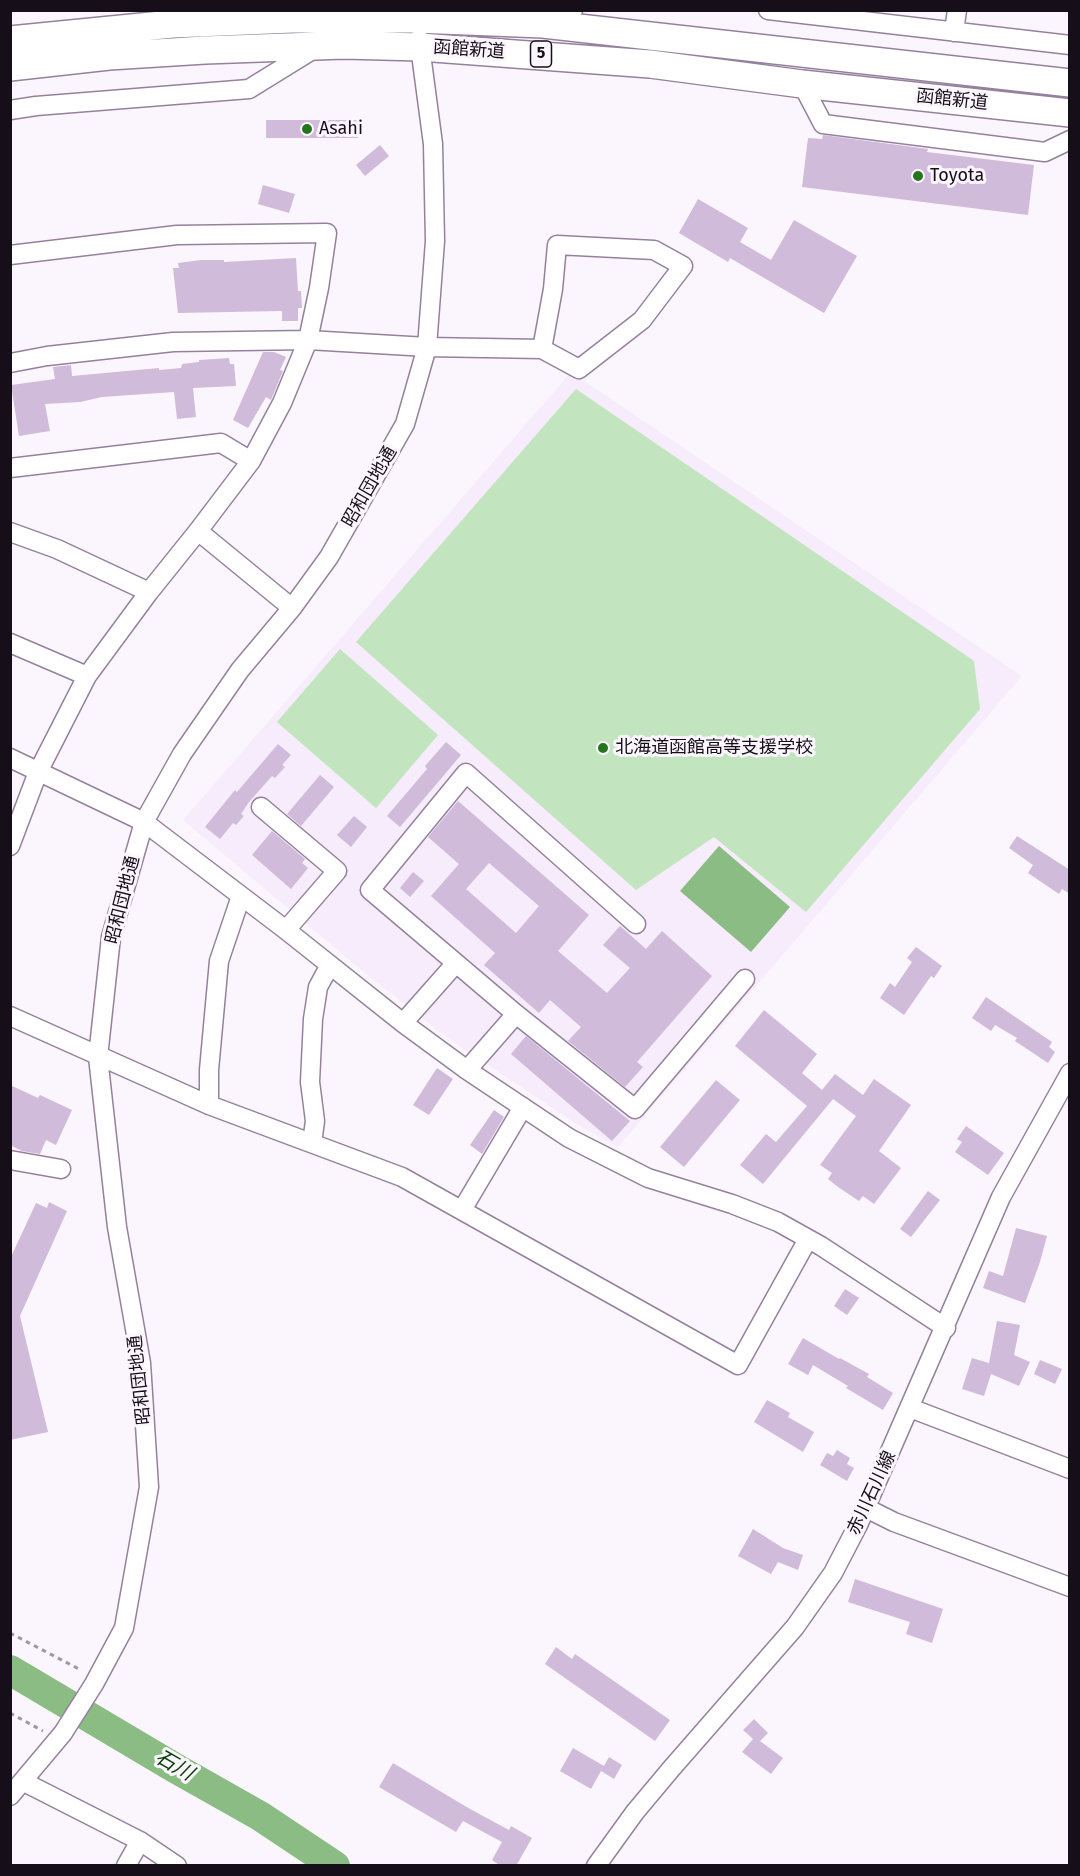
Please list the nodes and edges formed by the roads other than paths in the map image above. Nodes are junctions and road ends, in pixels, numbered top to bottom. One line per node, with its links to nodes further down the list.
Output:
1 (573, 10): 6 (street)
2 (768, 10): 7 (street)
3 (957, 10): 7 (street)
4 (284, 15): 5 (highway, 函館新道 / 5); 8 (highway, 函館新道 / 5)
5 (414, 15): 6 (highway, 函館新道 / 5); 11 (street, 昭和団地通)
6 (543, 24): 13 (highway, 函館新道 / 5)
7 (954, 32): 9 (street)
8 (10, 40)
9 (1070, 45)
10 (318, 46): 11 (highway, 函館新道 / 5); 12 (highway, 函館新道 / 5); 15 (street)
11 (420, 47): 14 (highway, 函館新道 / 5); 20 (street, 昭和団地通)
12 (10, 67)
13 (1070, 83)
14 (802, 84): 16 (highway, 函館新道 / 5); 17 (street)
15 (10, 110)
16 (1070, 113)
17 (1070, 140)
18 (10, 255): 19 (street)
19 (308, 340): 20 (street); 22 (street); 23 (street)
20 (427, 347): 21 (street); 28 (street, 昭和団地通)
21 (542, 349): 21 (street)
22 (10, 363)
23 (250, 461): 24 (street); 25 (street)
24 (10, 468)
25 (198, 531): 27 (street); 28 (street)
26 (10, 532): 27 (street)
27 (149, 592): 30 (street)
28 (292, 608): 34 (street, 昭和団地通)
29 (10, 643): 30 (street)
30 (87, 676): 32 (street)
31 (10, 758): 32 (street)
32 (38, 772): 34 (street); 35 (street)
33 (261, 807): 38 (street)
34 (144, 822): 36 (street); 45 (street, 昭和団地通)
35 (10, 846)
36 (241, 896): 38 (street); 48 (street)
37 (636, 924): 39 (street)
38 (285, 930): 40 (street)
39 (456, 963): 42 (street); 44 (street)
40 (330, 965): 44 (street); 50 (street)
41 (745, 979): 42 (street)
42 (516, 1014): 46 (street)
43 (10, 1016): 45 (street)
44 (403, 1023): 46 (street)
45 (98, 1057): 48 (street); 60 (street, 昭和団地通)
46 (467, 1070): 49 (street)
47 (1070, 1073): 55 (street, 赤川石川線)
48 (209, 1105): 50 (street)
49 (523, 1107): 53 (street); 54 (street)
50 (312, 1143): 53 (street)
51 (10, 1160): 52 (street)
52 (61, 1170)
53 (462, 1210): 54 (street)
54 (808, 1239): 55 (street)
55 (946, 1328): 56 (street, 赤川石川線)
56 (910, 1408): 57 (street); 58 (street, 赤川石川線)
57 (1070, 1468)
58 (866, 1508): 59 (street); 65 (street, 赤川石川線)
59 (1070, 1587)
60 (24, 1782): 61 (street, 昭和団地通); 62 (street)
61 (10, 1796)
62 (140, 1841): 63 (street); 64 (street)
63 (126, 1866)
64 (177, 1866)
65 (596, 1866)

